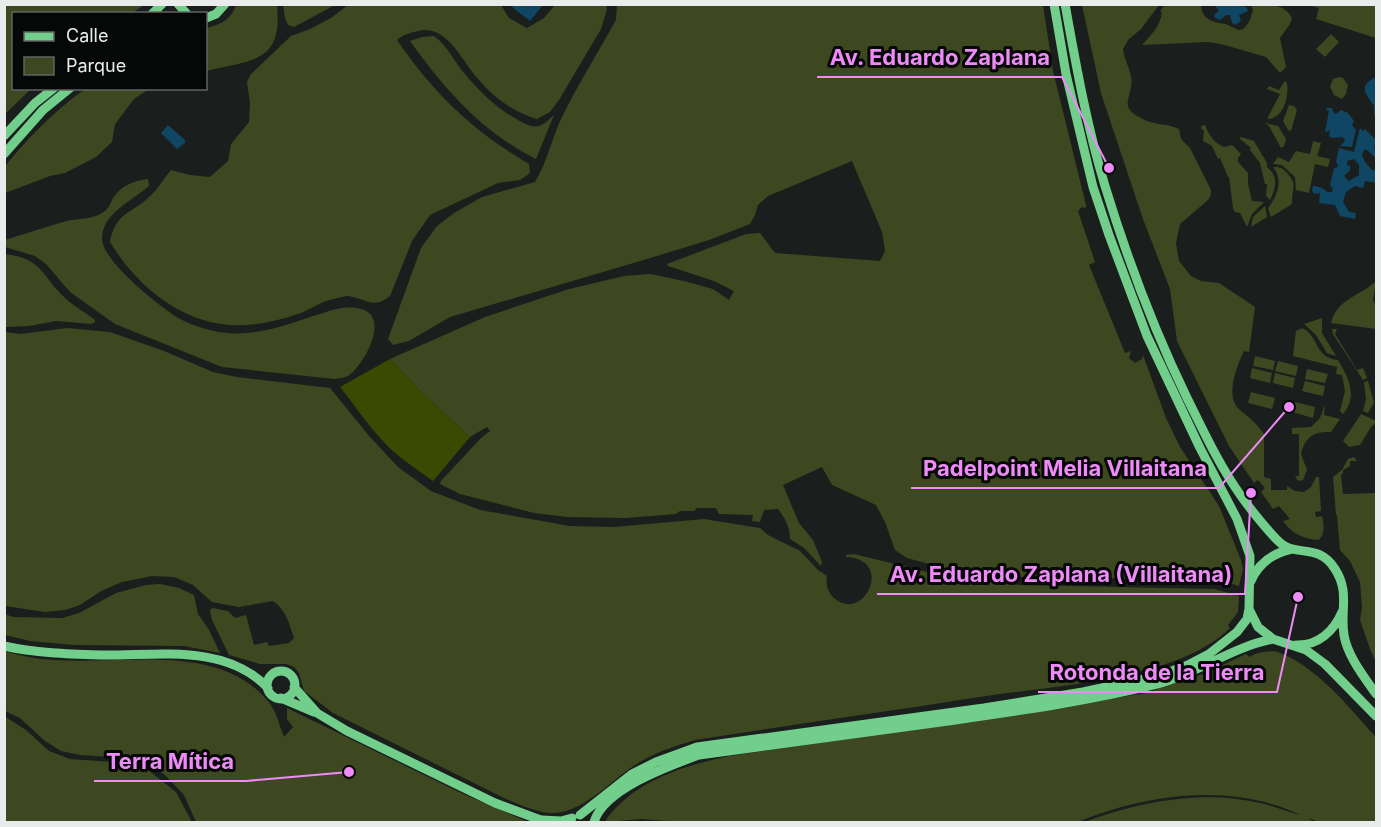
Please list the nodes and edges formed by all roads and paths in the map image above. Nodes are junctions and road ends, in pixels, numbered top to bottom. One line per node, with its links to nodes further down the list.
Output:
1 (225, 4): 4 (main road)
2 (1054, 4): 10 (main road)
3 (1065, 4): 9 (main road)
4 (207, 18)
5 (52, 90): 7 (main road)
6 (68, 90): 8 (main road)
7 (4, 136)
8 (4, 154)
9 (1295, 549): 10 (main road); 12 (main road)
10 (1249, 586): 11 (main road)
11 (1249, 609): 13 (main road); 24 (main road)
12 (1343, 610): 14 (main road); 20 (main road)
13 (1273, 639): 14 (main road); 26 (main road)
14 (1286, 645): 23 (main road)
15 (4, 646): 16 (main road)
16 (247, 670): 17 (main road); 19 (main road)
17 (277, 671): 18 (main road); 19 (main road)
18 (294, 687): 21 (main road); 22 (main road)
19 (268, 688): 21 (main road)
20 (1377, 694)
21 (281, 698): 22 (main road)
22 (316, 713): 25 (main road)
23 (1377, 716)
24 (574, 818): 25 (main road); 26 (main road)
25 (542, 821)
26 (593, 822)

